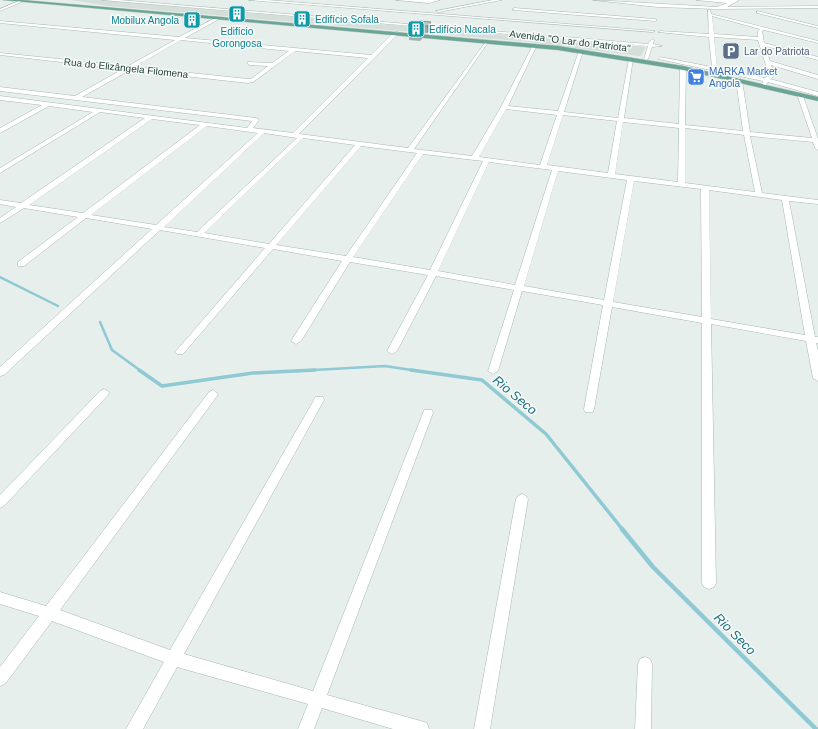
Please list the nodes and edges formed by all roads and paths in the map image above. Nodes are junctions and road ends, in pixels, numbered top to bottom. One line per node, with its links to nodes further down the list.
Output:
1 (5, 0): 14 (main road, Avenida "O Lar do Patriota")
2 (39, 0): 14 (main road)
3 (61, 0): 53 (main road, Avenida "O Lar do Patriota")
4 (104, 0): 33 (street)
5 (251, 0): 17 (street)
6 (314, 0): 17 (street)
7 (398, 0): 8 (street)
8 (438, 0)
9 (465, 0): 16 (street)
10 (500, 0): 16 (street)
11 (595, 0): 28 (street)
12 (698, 0): 15 (street)
13 (737, 0): 15 (street)
14 (22, 2): 26 (street); 32 (main road, Avenida "O Lar do Patriota")
15 (730, 2): 22 (street)
16 (476, 4): 30 (street)
17 (307, 5): 18 (street)
18 (337, 7): 20 (street); 27 (street)
19 (818, 7): 24 (street)
20 (352, 8): 27 (street); 30 (street)
21 (708, 8): 22 (street); 28 (street); 31 (street)
22 (720, 8): 23 (street)
23 (744, 8): 24 (street); 35 (street)
24 (798, 8): 29 (street)
25 (514, 9): 28 (street)
26 (0, 10)
27 (342, 11): 33 (street)
28 (660, 11): 37 (street); 38 (street)
29 (818, 12)
30 (422, 13): 37 (street)
31 (710, 15): 36 (street); 40 (street)
32 (217, 18): 39 (main road, Avenida "O Lar do Patriota"); 41 (street)
33 (352, 20): 46 (street)
34 (0, 22): 41 (street)
35 (818, 27)
36 (763, 28): 43 (street); 44 (street)
37 (653, 31): 46 (street)
38 (660, 32): 40 (street); 47 (street)
39 (396, 33): 42 (main road, Avenida "O Lar do Patriota"); 51 (street)
40 (712, 35): 43 (street); 61 (street)
41 (180, 39): 48 (street); 59 (street)
42 (487, 41): 45 (main road, Avenida "O Lar do Patriota"); 88 (street)
43 (761, 41): 54 (street); 56 (street)
44 (818, 42)
45 (535, 45): 49 (main road, Avenida "O Lar do Patriota"); 73 (street)
46 (651, 45): 47 (street); 53 (street)
47 (660, 46): 55 (street)
48 (293, 50): 51 (street); 58 (street)
49 (581, 51): 52 (main road, Avenida "O Lar do Patriota"); 75 (street)
50 (0, 54): 59 (street, Rua do Elizângela Filomena)
51 (372, 57): 84 (street)
52 (631, 59): 60 (main road, Avenida "O Lar do Patriota"); 77 (street)
53 (646, 59): 55 (main road, Avenida "O Lar do Patriota")
54 (818, 59)
55 (660, 60): 61 (street); 64 (main road, Avenida "O Lar do Patriota")
56 (767, 62): 62 (street); 64 (street)
57 (249, 63): 58 (street)
58 (273, 65): 59 (street, Rua do Elizângela Filomena)
59 (130, 68): 68 (street)
60 (683, 68): 63 (main road, Avenida "O Lar do Patriota"); 79 (street)
61 (715, 68): 64 (street)
62 (818, 77)
63 (739, 80): 66 (main road, Avenida "O Lar do Patriota"); 83 (street)
64 (765, 82): 67 (street); 70 (main road, Avenida "O Lar do Patriota")
65 (0, 89): 68 (street)
66 (800, 94): 70 (main road, Avenida "O Lar do Patriota"); 85 (street)
67 (818, 94)
68 (76, 97): 72 (street); 80 (street)
69 (0, 98): 71 (street)
70 (818, 98)
71 (48, 104): 72 (street); 81 (street)
72 (62, 105): 74 (street)
73 (504, 107): 75 (street); 90 (street)
74 (100, 110): 76 (street); 94 (street)
75 (559, 114): 77 (street); 92 (street)
76 (151, 117): 78 (street); 103 (street)
77 (620, 120): 79 (street); 95 (street)
78 (206, 124): 80 (street); 104 (street)
79 (683, 127): 83 (street); 97 (street)
80 (249, 129): 82 (street)
81 (0, 131)
82 (263, 131): 84 (street); 106 (street)
83 (747, 134): 85 (street); 99 (street)
84 (298, 136): 86 (street); 107 (street)
85 (817, 141): 87 (street)
86 (359, 144): 88 (street); 108 (street)
87 (818, 148)
88 (410, 150): 89 (street)
89 (421, 152): 90 (street); 109 (street)
90 (474, 159): 91 (street)
91 (487, 160): 92 (street); 111 (street)
92 (543, 166): 93 (street)
93 (556, 168): 95 (street); 112 (street)
94 (0, 171)
95 (611, 175): 96 (street)
96 (631, 178): 97 (street); 113 (street)
97 (681, 184): 98 (street)
98 (705, 187): 99 (street); 114 (street)
99 (759, 194): 100 (street)
100 (785, 198): 102 (street); 115 (street)
101 (0, 202): 103 (street)
102 (818, 202)
103 (22, 206): 104 (street); 105 (street)
104 (84, 216): 106 (street); 110 (street)
105 (0, 221)
106 (156, 228): 107 (street); 120 (street)
107 (198, 235): 108 (street)
108 (271, 247): 109 (street); 118 (street)
109 (347, 260): 111 (street); 116 (street)
110 (21, 264)
111 (433, 273): 112 (street); 117 (street)
112 (519, 289): 113 (street); 119 (street)
113 (608, 304): 114 (street); 125 (street)
114 (708, 322): 115 (street); 129 (street)
115 (814, 339): 121 (street)
116 (296, 341)
117 (392, 351)
118 (180, 352)
119 (493, 370)
120 (0, 373)
121 (818, 378)
122 (104, 393): 128 (street)
123 (213, 394): 131 (street)
124 (319, 400): 132 (street)
125 (589, 409)
126 (428, 413): 135 (street)
127 (522, 499): 139 (street)
128 (0, 503)
129 (709, 583)
130 (0, 598): 131 (street)
131 (49, 613): 132 (street); 134 (street)
132 (175, 659): 135 (street); 136 (street)
133 (645, 664): 140 (street)
134 (0, 679)
135 (318, 699): 137 (street); 138 (street)
136 (134, 729)
137 (306, 729)
138 (421, 729)
139 (482, 729)
140 (644, 729)

